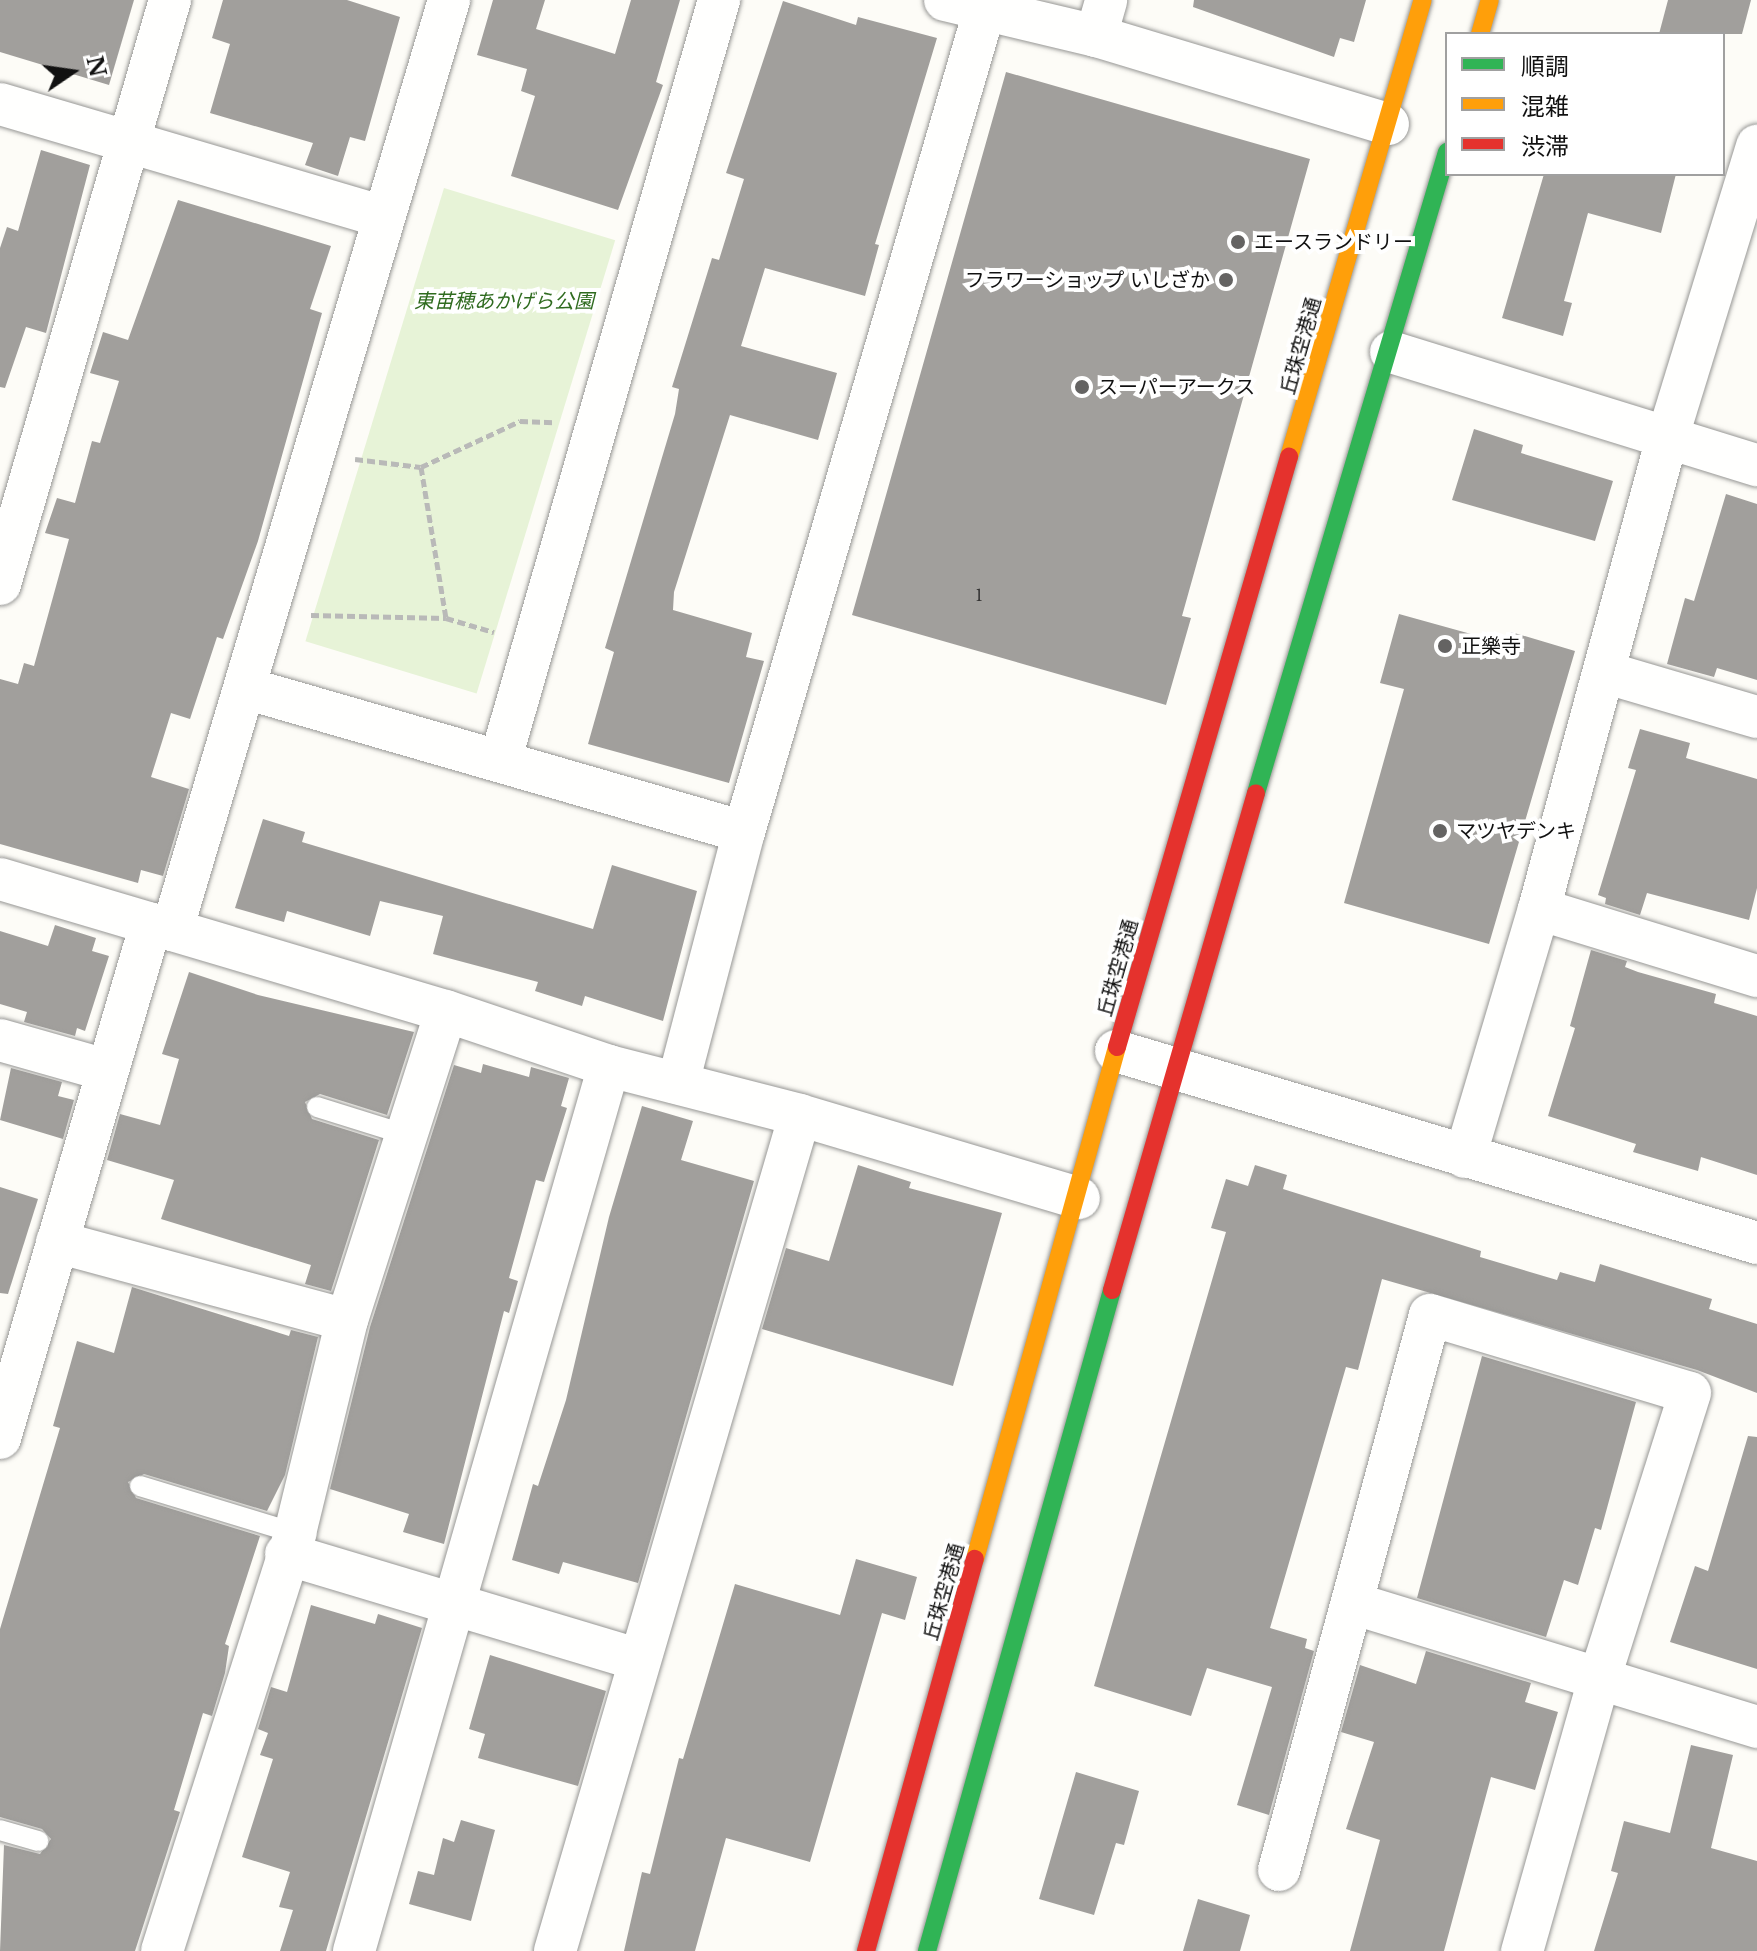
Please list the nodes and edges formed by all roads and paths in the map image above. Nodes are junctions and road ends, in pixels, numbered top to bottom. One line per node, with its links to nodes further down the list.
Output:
1 (170, 0): 11 (street)
2 (449, 0): 15 (street)
3 (719, 0): 29 (street)
4 (1423, 0): 10 (main road, 丘珠空港通)
5 (1490, 0): 8 (main road)
6 (964, 6): 7 (street); 30 (street)
7 (1101, 18): 10 (street)
8 (1481, 32)
9 (0, 104): 11 (street)
10 (1388, 124): 37 (main road, 丘珠空港通)
11 (127, 140): 15 (street); 22 (street)
12 (1757, 146): 14 (street)
13 (1445, 159): 16 (main road)
14 (1750, 197): 18 (street)
15 (383, 217): 27 (street)
16 (1391, 352): 18 (street); 39 (main road)
17 (559, 423): 21 (path)
18 (1667, 439): 20 (street); 26 (street)
19 (352, 458): 21 (path)
20 (1757, 465)
21 (421, 467): 24 (path)
22 (0, 584)
23 (306, 615): 24 (path)
24 (446, 618): 25 (path)
25 (498, 633)
26 (1604, 672): 28 (street); 32 (street)
27 (245, 688): 29 (street); 33 (street)
28 (1757, 717)
29 (501, 758): 30 (street)
30 (744, 832): 41 (street)
31 (0, 879): 33 (street)
32 (1539, 909): 34 (street); 45 (street)
33 (162, 927): 35 (street); 40 (street)
34 (1757, 976)
35 (446, 1011): 38 (street); 44 (street)
36 (0, 1040): 40 (street)
37 (1116, 1051): 39 (street); 46 (main road, 丘珠空港通)
38 (609, 1066): 41 (street); 53 (street)
39 (1174, 1069): 45 (street); 65 (main road)
40 (106, 1070): 47 (street)
41 (678, 1083): 43 (street)
42 (317, 1107): 44 (lane)
43 (800, 1115): 46 (street); 55 (street)
44 (407, 1135): 49 (street)
45 (1465, 1157): 48 (street)
46 (1079, 1198): 64 (main road, 丘珠空港通)
47 (57, 1242): 49 (street); 50 (street)
48 (1757, 1243)
49 (347, 1320): 52 (street)
50 (0, 1438)
51 (140, 1486): 52 (lane)
52 (291, 1543): 53 (street); 61 (street)
53 (454, 1603): 55 (street); 62 (street)
54 (1352, 1603): 56 (street); 56 (street); 60 (street)
55 (637, 1659): 63 (street)
56 (1598, 1683): 57 (street); 66 (street)
57 (1757, 1727)
58 (0, 1830): 59 (lane)
59 (38, 1841)
60 (1279, 1870)
61 (162, 1951)
62 (354, 1951)
63 (555, 1951)
64 (866, 1951)
65 (927, 1951)
66 (1522, 1951)

